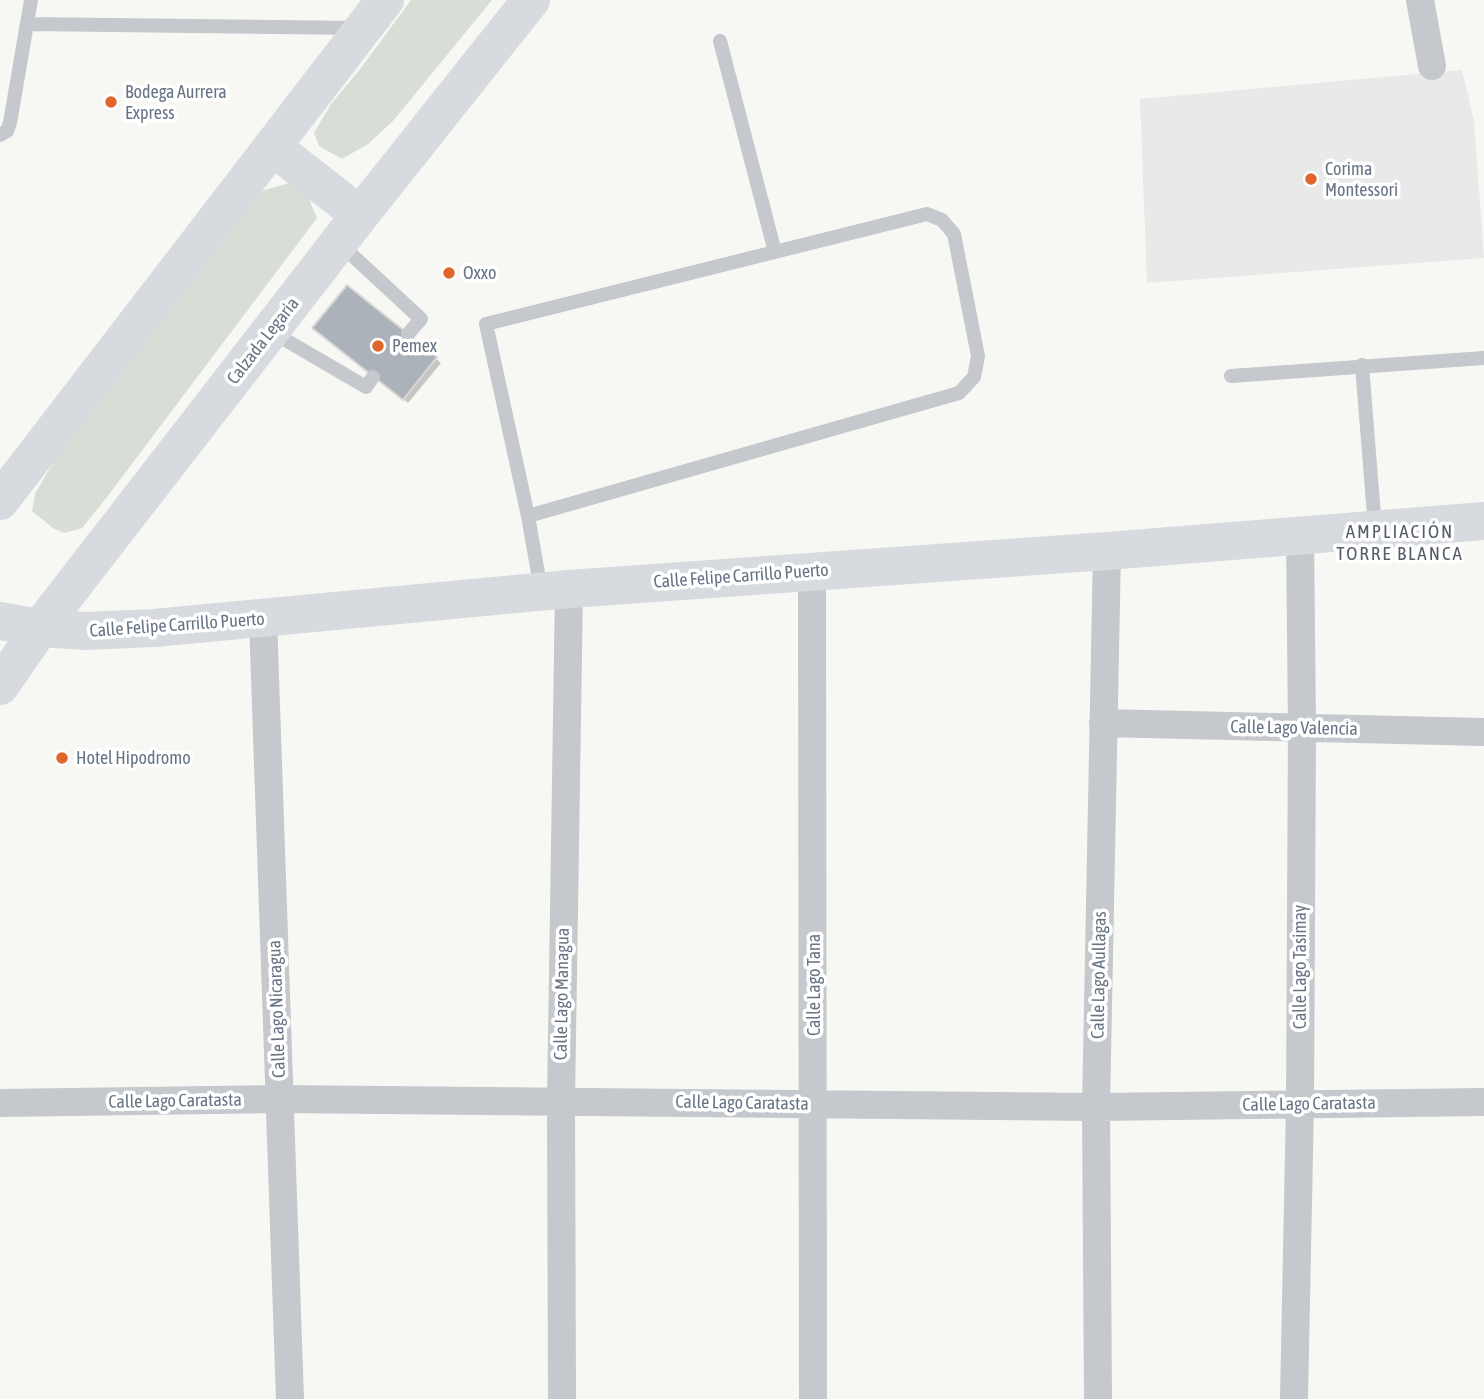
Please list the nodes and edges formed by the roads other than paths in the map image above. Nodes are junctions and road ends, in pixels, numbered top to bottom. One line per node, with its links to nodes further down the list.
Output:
1 (31, 0): 5 (lane)
2 (531, 0): 10 (main road, Calzada Legaria)
3 (1420, 0): 7 (street)
4 (375, 14): 5 (lane); 9 (main road)
5 (28, 24): 8 (lane)
6 (720, 41): 11 (lane)
7 (1432, 66)
8 (0, 135)
9 (274, 148): 10 (main road); 18 (main road)
10 (349, 229): 12 (main road, Calzada Legaria); 13 (lane)
11 (775, 252): 19 (lane); 19 (lane)
12 (270, 331): 17 (lane); 28 (main road, Calzada Legaria)
13 (408, 334)
14 (1484, 358): 15 (lane)
15 (1362, 365): 16 (lane); 21 (lane)
16 (1231, 376)
17 (373, 377)
18 (3, 491)
19 (528, 516): 25 (lane)
20 (1484, 521): 21 (main road, Calle Felipe Carrillo Puerto)
21 (1376, 529): 22 (main road, Calle Felipe Carrillo Puerto)
22 (1300, 535): 23 (main road, Calle Felipe Carrillo Puerto); 31 (street, Calle Lago Tasimay)
23 (1107, 551): 24 (main road, Calle Felipe Carrillo Puerto); 30 (street, Calle Lago Aullagas)
24 (812, 571): 25 (main road, Calle Felipe Carrillo Puerto); 37 (street, Calle Lago Tana)
25 (555, 591): 26 (main road, Calle Felipe Carrillo Puerto); 34 (street, Calle Lago Managua)
26 (263, 619): 28 (main road, Calle Felipe Carrillo Puerto); 33 (street, Calle Lago Nicaragua)
27 (0, 621): 28 (main road, Calle Felipe Carrillo Puerto)
28 (40, 628): 29 (main road, Calzada Legaria)
29 (0, 686)
30 (1103, 723): 31 (street, Calle Lago Valencia); 39 (street, Calle Lago Aullagas)
31 (1302, 728): 32 (street, Calle Lago Valencia); 38 (street, Calle Lago Tasimay)
32 (1484, 732)
33 (280, 1099): 34 (street, Calle Lago Caratasta); 35 (street, Calle Lago Caratasta); 40 (street, Calle Lago Nicaragua)
34 (561, 1101): 37 (street, Calle Lago Caratasta); 41 (street, Calle Lago Managua)
35 (0, 1102)
36 (1484, 1102): 38 (street, Calle Lago Caratasta)
37 (814, 1104): 39 (street, Calle Lago Caratasta); 42 (street, Calle Lago Tana)
38 (1300, 1104): 39 (street, Calle Lago Caratasta); 44 (street, Calle Lago Tasimay)
39 (1096, 1107): 43 (street, Calle Lago Aullagas)
40 (290, 1399)
41 (562, 1399)
42 (813, 1399)
43 (1098, 1399)
44 (1294, 1399)

